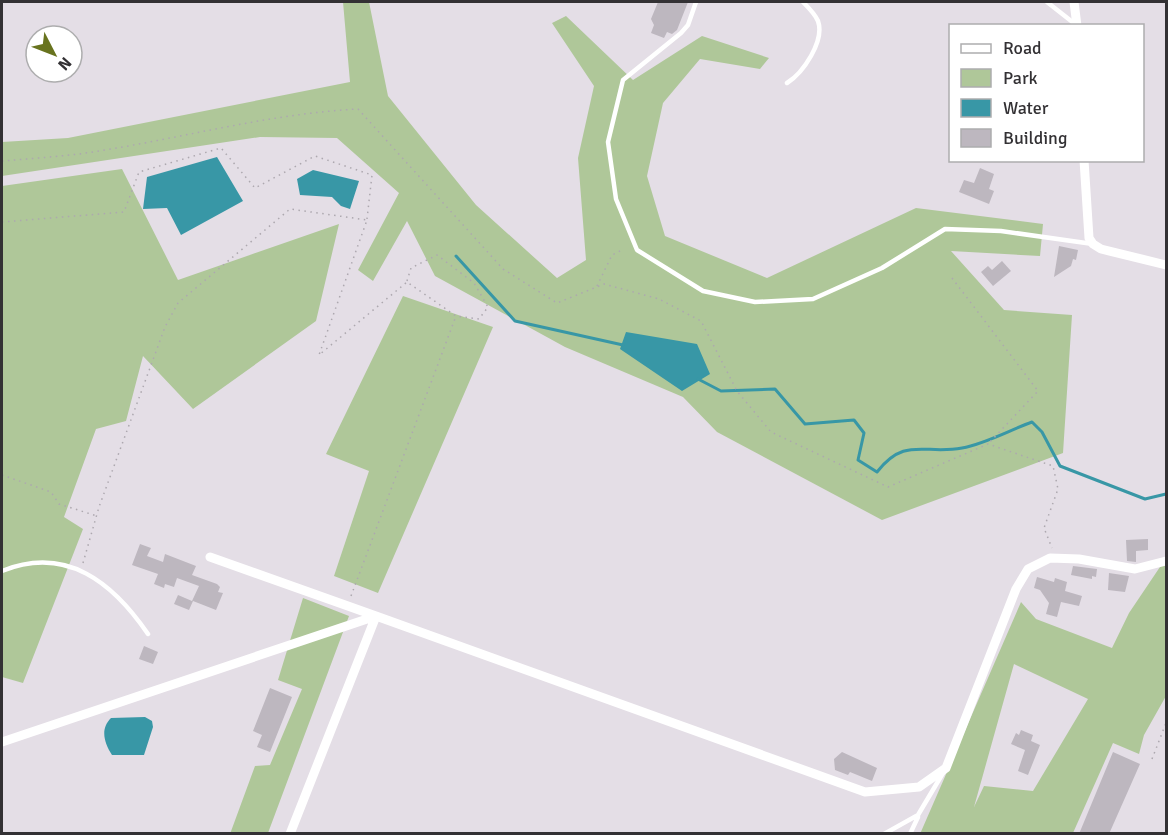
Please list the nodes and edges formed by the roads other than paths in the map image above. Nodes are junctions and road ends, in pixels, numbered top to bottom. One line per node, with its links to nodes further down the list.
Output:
1 (696, 2): 9 (lane)
2 (803, 2): 7 (lane)
3 (1047, 2): 5 (lane)
4 (1074, 2): 6 (street)
5 (1076, 24)
6 (1077, 24)
7 (787, 83)
8 (1084, 162): 9 (street)
9 (1093, 244): 10 (street)
10 (1167, 265)
11 (210, 557): 14 (street)
12 (1167, 561): 17 (street)
13 (2, 571): 15 (lane)
14 (376, 616): 16 (street); 17 (street); 19 (street)
15 (148, 634)
16 (2, 741)
17 (946, 768): 18 (lane)
18 (918, 815): 20 (lane); 21 (lane)
19 (290, 834)
20 (884, 834)
21 (910, 834)

